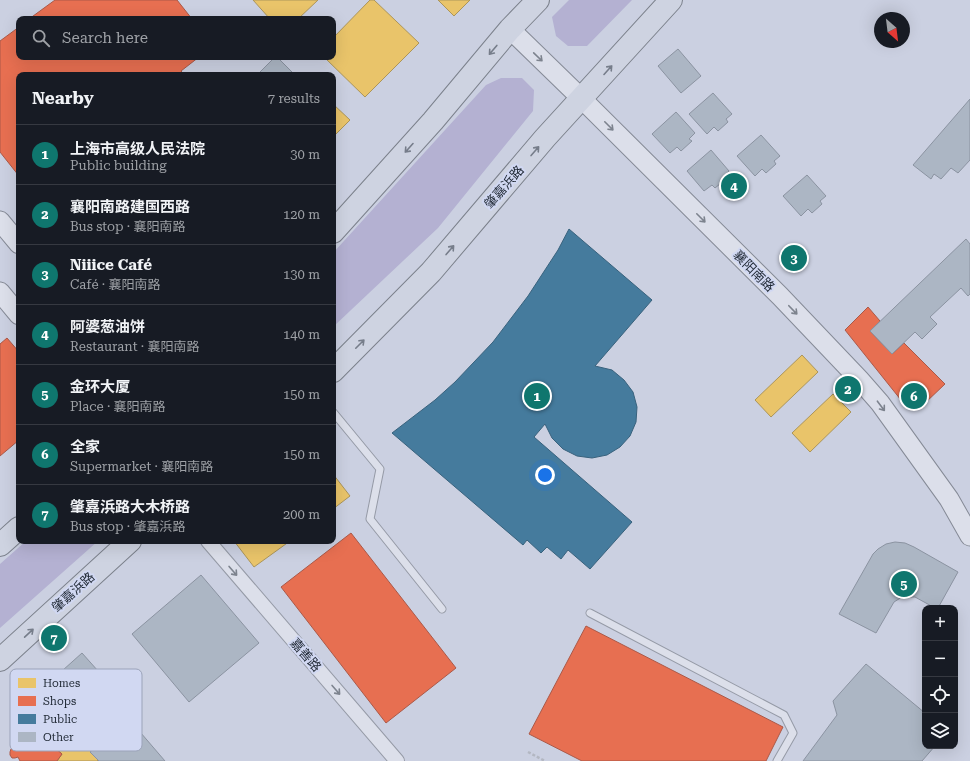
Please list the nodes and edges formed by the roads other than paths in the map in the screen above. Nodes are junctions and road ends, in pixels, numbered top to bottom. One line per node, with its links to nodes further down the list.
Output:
1 (538, 0): 3 (main road)
2 (671, 0): 4 (main road, 肇嘉浜路, one-way to 2)
3 (510, 29): 4 (street, 襄阳南路, one-way to 4); 6 (main road, one-way to 6)
4 (582, 99): 10 (main road, 肇嘉浜路, one-way to 4); 13 (street, 襄阳南路, one-way to 13)
5 (0, 220): 7 (street)
6 (336, 229)
7 (16, 240)
8 (0, 292): 9 (street)
9 (16, 311)
10 (336, 368)
11 (336, 416): 17 (lane)
12 (16, 531): 16 (main road)
13 (970, 536)
14 (127, 544): 19 (main road, 肇嘉浜路, one-way to 14)
15 (212, 544): 20 (street, 嘉善路, one-way to 20)
16 (0, 545)
17 (442, 609)
18 (590, 613): 21 (lane)
19 (0, 660)
20 (397, 761)
21 (777, 761)

